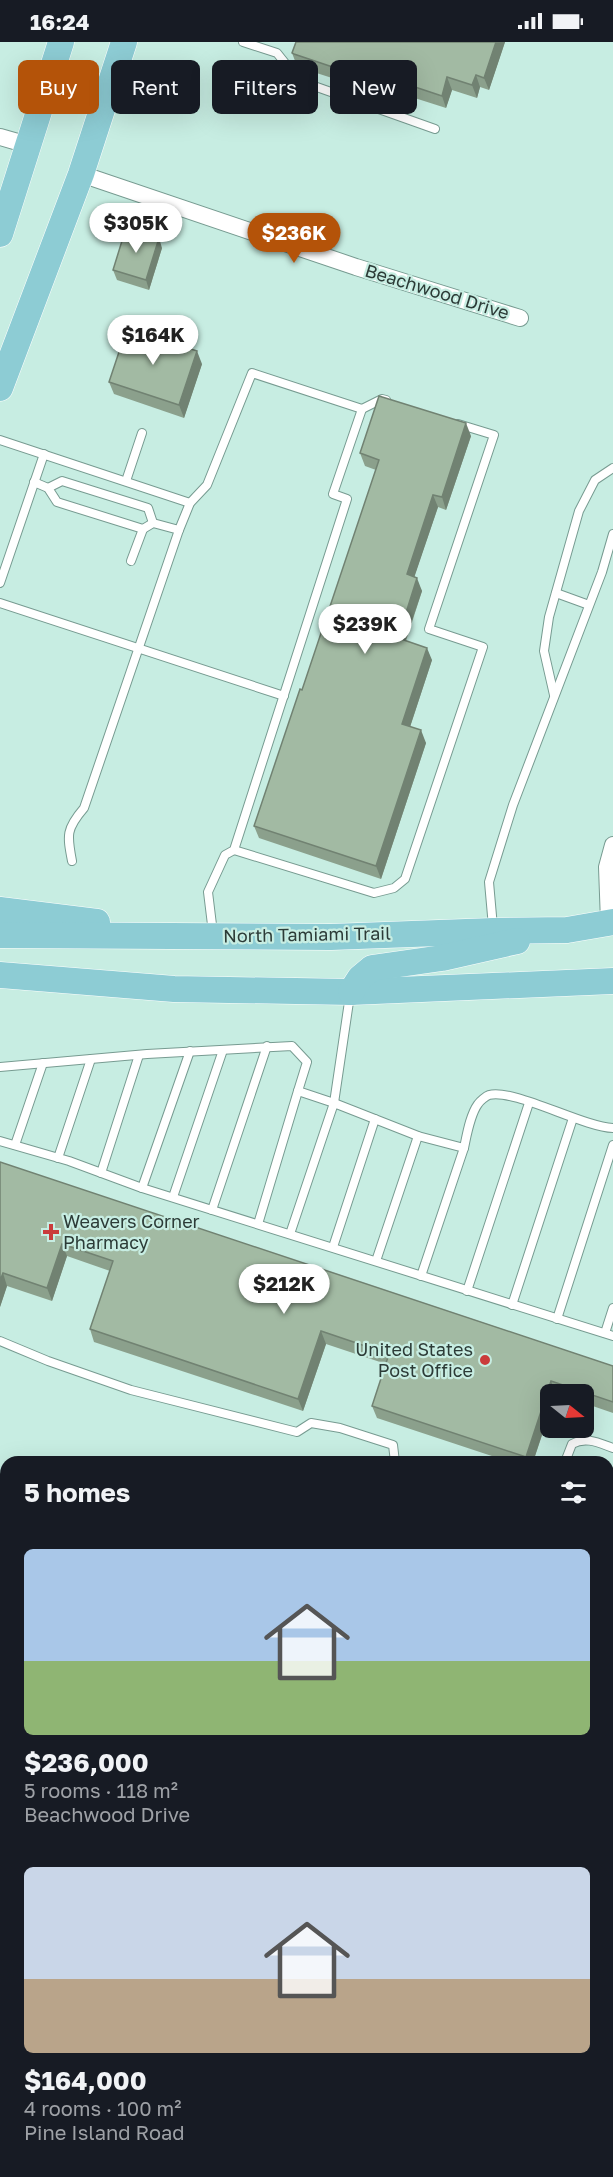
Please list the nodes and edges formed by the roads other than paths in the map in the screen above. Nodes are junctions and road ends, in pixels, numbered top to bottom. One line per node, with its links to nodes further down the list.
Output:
1 (61, 42): 6 (main road)
2 (124, 42): 7 (main road)
3 (243, 42): 4 (lane)
4 (435, 129)
5 (0, 136): 6 (street)
6 (28, 145): 8 (main road)
7 (81, 174): 9 (street, Beachwood Drive); 10 (main road)
8 (0, 234)
9 (520, 318)
10 (0, 388)
11 (393, 403): 12 (lane)
12 (362, 408): 21 (lane); 33 (lane)
13 (449, 421): 35 (lane)
14 (142, 433): 18 (lane)
15 (0, 440): 16 (lane)
16 (44, 454): 18 (lane); 19 (lane)
17 (613, 468): 28 (lane)
18 (126, 481): 21 (lane)
19 (34, 482): 20 (lane); 27 (lane)
20 (48, 488): 22 (lane); 23 (lane)
21 (190, 503): 24 (lane)
22 (153, 523): 23 (lane); 24 (lane)
23 (143, 530): 26 (lane)
24 (179, 530): 31 (lane)
25 (613, 534): 30 (lane)
26 (131, 561)
27 (0, 583)
28 (556, 592): 30 (lane); 32 (lane)
29 (0, 603): 31 (lane)
30 (589, 604): 32 (lane)
31 (138, 649): 33 (lane); 36 (lane)
32 (554, 695): 39 (lane)
33 (284, 696): 35 (lane)
34 (613, 845): 38 (street)
35 (234, 850): 42 (lane)
36 (72, 861)
37 (0, 910): 42 (main road)
38 (611, 922): 40 (main road, North Tamiami Trail)
39 (493, 930): 40 (main road, North Tamiami Trail); 42 (main road, North Tamiami Trail)
40 (567, 930): 45 (main road)
41 (0, 935): 42 (main road, North Tamiami Trail)
42 (213, 936)
43 (0, 975): 45 (main road)
44 (613, 981): 45 (main road)
45 (351, 992): 55 (lane)
46 (267, 1046): 47 (lane); 53 (lane); 68 (lane)
47 (223, 1050): 48 (lane); 67 (lane)
48 (190, 1051): 49 (lane); 66 (lane)
49 (139, 1055): 50 (lane); 65 (lane)
50 (91, 1059): 51 (lane); 64 (lane)
51 (43, 1063): 52 (lane); 61 (lane)
52 (0, 1067)
53 (298, 1091): 55 (lane); 69 (lane)
54 (529, 1102): 56 (lane); 63 (lane); 74 (lane)
55 (334, 1103): 57 (lane); 70 (lane)
56 (573, 1118): 58 (lane); 75 (lane)
57 (375, 1119): 59 (lane); 71 (lane)
58 (613, 1128)
59 (418, 1136): 63 (lane); 72 (lane)
60 (0, 1141): 61 (lane)
61 (15, 1145): 64 (lane)
62 (613, 1145): 77 (lane)
63 (464, 1148): 73 (lane)
64 (58, 1158): 65 (lane)
65 (101, 1173): 66 (lane)
66 (142, 1188): 67 (lane)
67 (173, 1197): 68 (lane)
68 (213, 1209): 69 (lane)
69 (258, 1224): 70 (lane)
70 (290, 1234): 71 (lane)
71 (333, 1247): 72 (lane)
72 (376, 1261): 73 (lane)
73 (421, 1276): 74 (lane)
74 (467, 1291): 75 (lane)
75 (512, 1305): 77 (lane)
76 (613, 1308): 78 (lane)
77 (557, 1319): 78 (lane)
78 (609, 1334)
79 (0, 1341): 81 (lane)
80 (613, 1448): 82 (lane)
81 (395, 1456)
82 (567, 1456)

